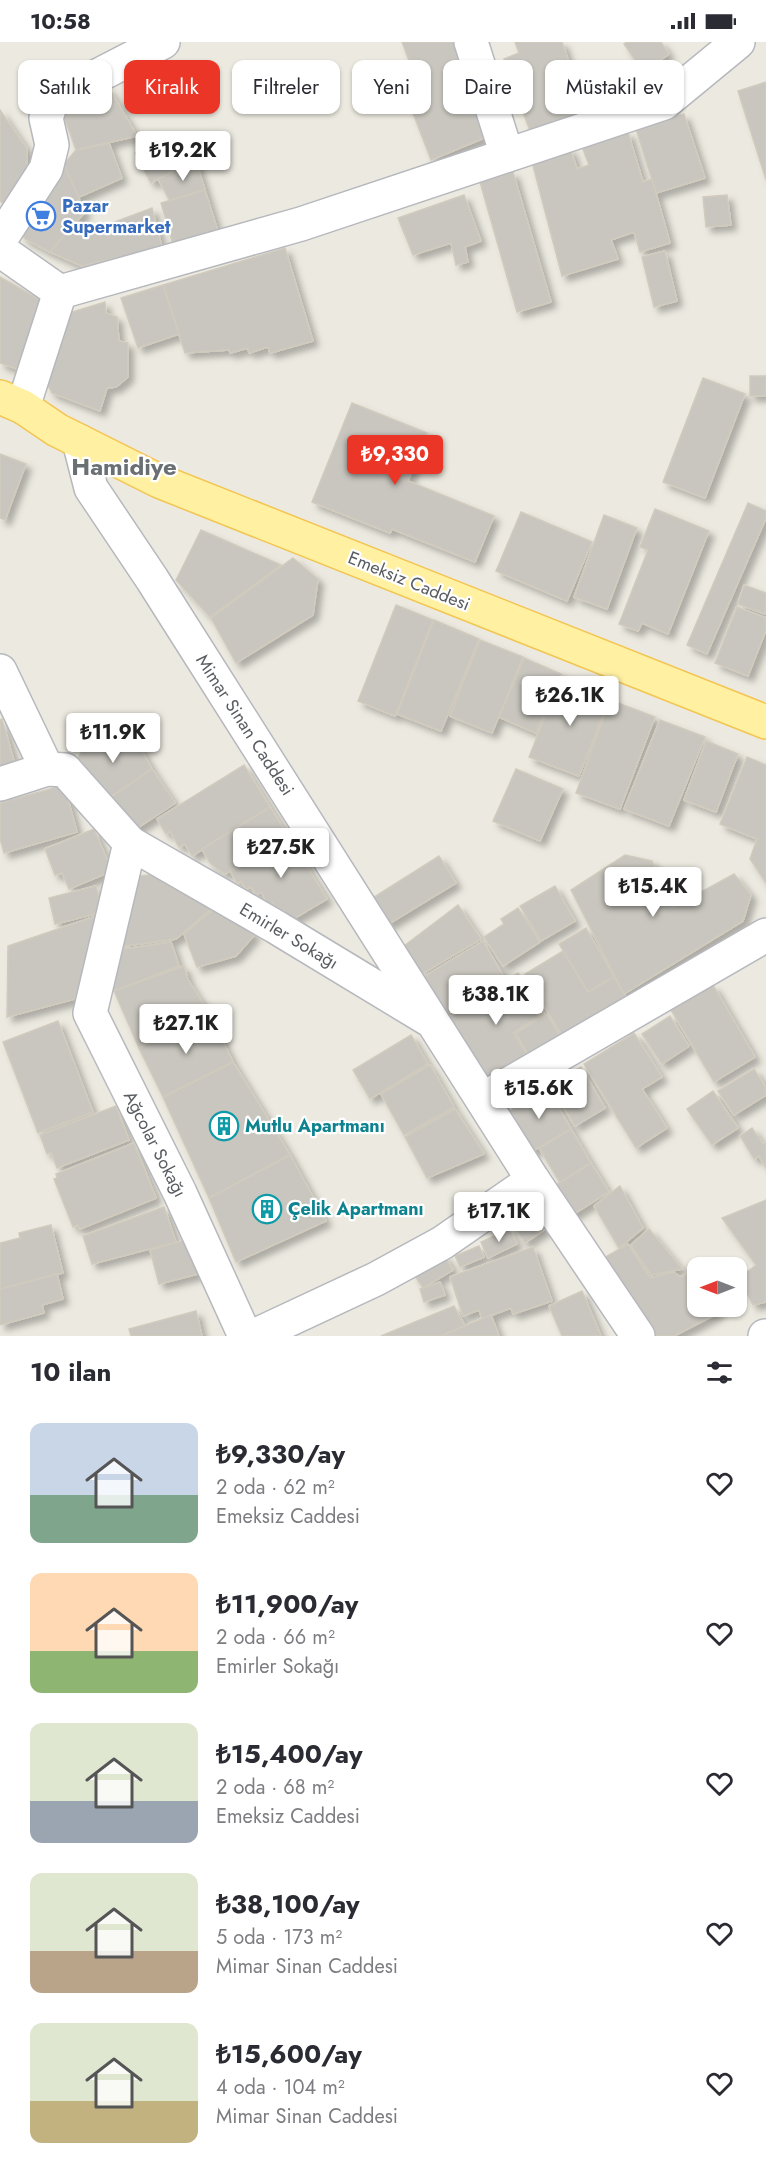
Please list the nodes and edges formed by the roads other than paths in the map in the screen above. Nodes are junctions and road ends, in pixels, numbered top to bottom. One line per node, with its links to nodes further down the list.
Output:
1 (164, 42): 5 (street)
2 (471, 42): 4 (street)
3 (738, 42): 4 (street)
4 (507, 155): 7 (street)
5 (0, 240)
6 (0, 250): 7 (street)
7 (60, 292): 8 (street)
8 (6, 403): 9 (main road, Emeksiz Caddesi)
9 (68, 435): 11 (main road, Emeksiz Caddesi); 16 (street, Mimar Sinan Caddesi)
10 (0, 671): 12 (street)
11 (766, 723)
12 (47, 769): 13 (street); 14 (street, Emirler Sokağı)
13 (0, 784)
14 (130, 843): 16 (street, Emirler Sokağı); 19 (street, Ağcolar Sokağı)
15 (766, 935): 17 (street)
16 (435, 1023): 17 (street, Mimar Sinan Caddesi)
17 (483, 1099): 18 (street, Mimar Sinan Caddesi)
18 (533, 1180): 20 (street); 21 (street, Mimar Sinan Caddesi)
19 (245, 1336)
20 (254, 1336)
21 (638, 1336)

